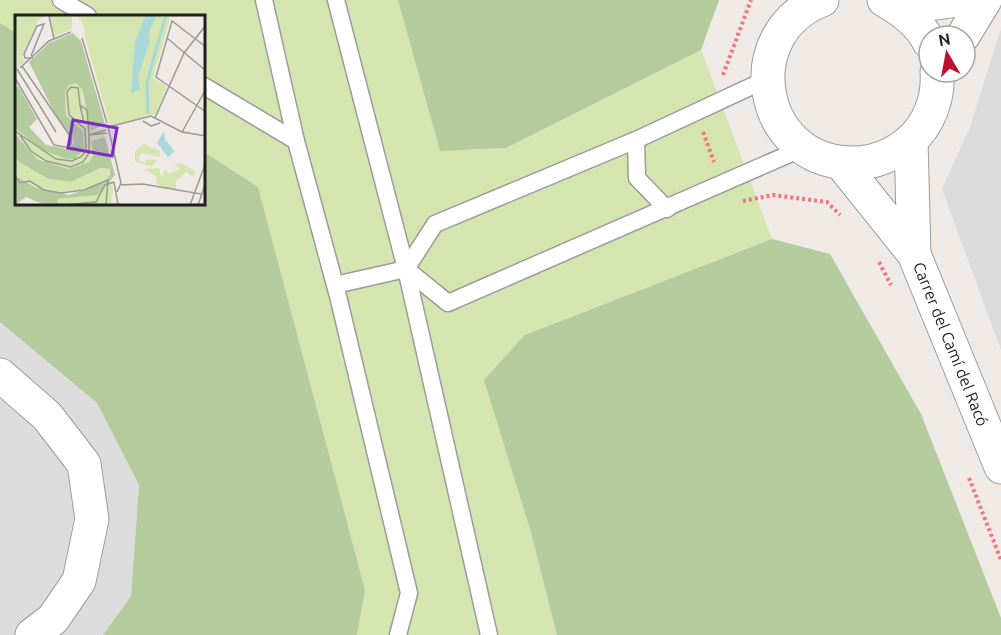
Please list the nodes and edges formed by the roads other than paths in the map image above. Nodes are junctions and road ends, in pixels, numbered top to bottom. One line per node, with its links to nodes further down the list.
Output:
1 (61, 0): 8 (lane)
2 (264, 0): 17 (lane)
3 (336, 0): 22 (lane)
4 (822, 0): 9 (street)
5 (959, 0): 7 (street)
6 (985, 0): 10 (street)
7 (891, 4): 11 (street)
8 (86, 15)
9 (781, 15): 12 (street)
10 (970, 24)
11 (917, 25)
12 (767, 79): 15 (lane); 18 (street)
13 (938, 84): 16 (street)
14 (206, 87): 17 (lane)
15 (636, 140): 20 (lane); 22 (lane)
16 (911, 140): 19 (street); 21 (street, Carrer del Camí del Racó)
17 (296, 141): 23 (lane)
18 (803, 148): 19 (street); 20 (lane)
19 (842, 163): 21 (street, Carrer del Camí del Racó)
20 (667, 209): 22 (lane)
21 (915, 254): 25 (street, Carrer del Camí del Racó)
22 (406, 269): 23 (lane); 28 (lane)
23 (335, 285): 27 (lane)
24 (0, 375): 26 (street)
25 (1001, 467)
26 (32, 635)
27 (398, 635)
28 (489, 635)

